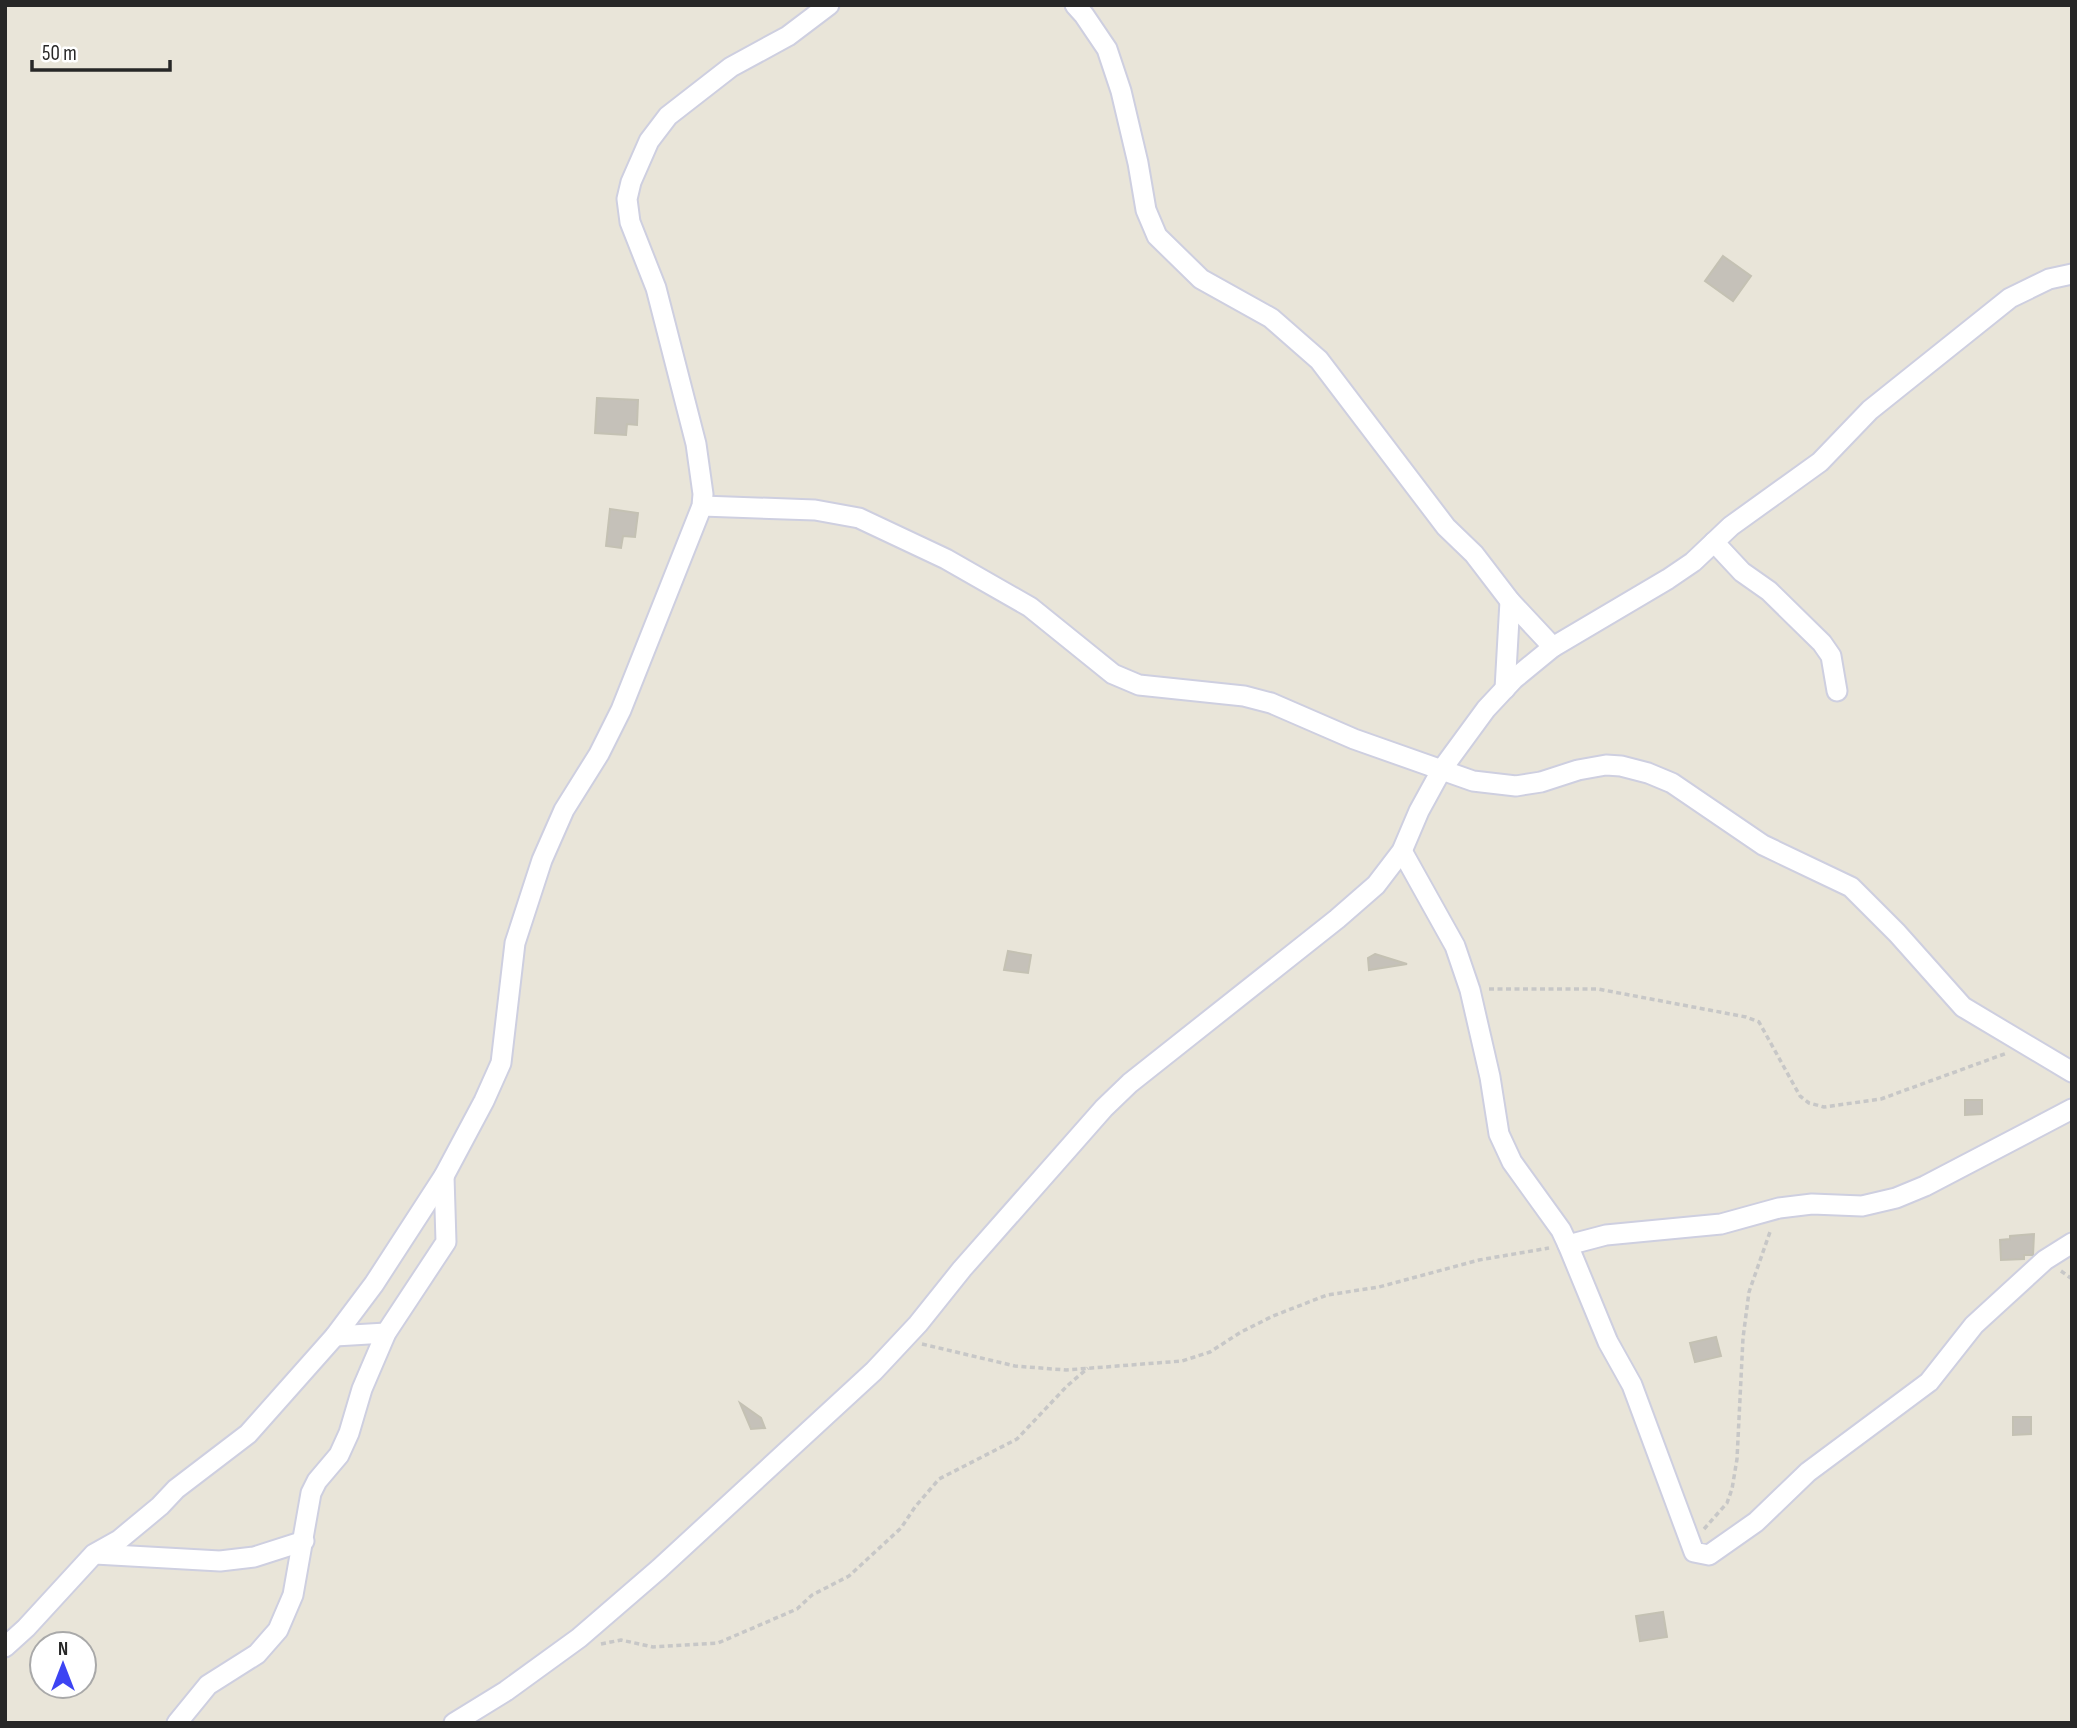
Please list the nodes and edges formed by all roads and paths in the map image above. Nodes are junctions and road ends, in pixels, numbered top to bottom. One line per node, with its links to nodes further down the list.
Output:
1 (830, 5): 4 (street)
2 (1075, 5): 6 (street)
3 (2072, 274): 5 (street)
4 (702, 506): 10 (street); 16 (street)
5 (1714, 542): 7 (street); 9 (street)
6 (1510, 601): 7 (street); 8 (street)
7 (1553, 647): 8 (street)
8 (1505, 688): 10 (street)
9 (1837, 691)
10 (1442, 769): 11 (street); 13 (street)
11 (1402, 851): 12 (street); 22 (street)
12 (1470, 990): 13 (path); 19 (street)
13 (2027, 1046): 14 (street)
14 (2072, 1072)
15 (2072, 1109): 17 (street)
16 (444, 1176): 20 (street); 21 (street)
17 (1779, 1208): 19 (street); 25 (path)
18 (2072, 1243): 25 (street)
19 (1568, 1245): 23 (path); 25 (street)
20 (386, 1333): 21 (street); 24 (street)
21 (335, 1336): 26 (street)
22 (903, 1340): 23 (path); 30 (street)
23 (1089, 1367): 27 (path)
24 (304, 1541): 26 (street); 29 (street)
25 (1690, 1542)
26 (94, 1555): 28 (street)
27 (598, 1644)
28 (5, 1647)
29 (177, 1723)
30 (454, 1723)

